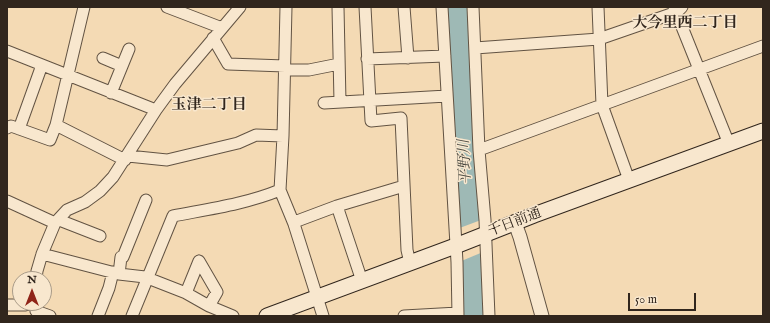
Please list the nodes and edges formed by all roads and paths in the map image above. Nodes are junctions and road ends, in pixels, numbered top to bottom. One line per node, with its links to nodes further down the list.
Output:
1 (84, 7): 28 (street)
2 (167, 7): 12 (street)
3 (240, 7): 12 (street)
4 (286, 7): 26 (street)
5 (338, 7): 23 (street)
6 (365, 7): 22 (street)
7 (404, 7): 21 (street)
8 (442, 7): 19 (street)
9 (473, 7): 16 (street)
10 (598, 7): 14 (street)
11 (678, 9): 14 (street); 27 (street)
12 (222, 28): 13 (street)
13 (214, 38): 26 (street); 35 (street)
14 (599, 39): 16 (street); 34 (street)
15 (763, 46): 27 (street)
16 (475, 48): 42 (street)
17 (129, 49): 25 (street)
18 (7, 51): 24 (street)
19 (445, 56): 21 (street); 30 (street)
20 (103, 58): 25 (street)
21 (408, 58): 22 (street)
22 (367, 59): 31 (street)
23 (339, 64): 26 (street); 32 (street)
24 (42, 65): 28 (street); 38 (street)
25 (122, 66): 29 (street)
26 (285, 68): 40 (street)
27 (700, 70): 34 (street); 41 (street)
28 (68, 75): 29 (street); 36 (street)
29 (111, 93): 35 (street)
30 (447, 96): 31 (street); 55 (street)
31 (369, 101): 32 (street); 45 (street)
32 (340, 102): 33 (street)
33 (324, 103)
34 (602, 105): 42 (street); 44 (street)
35 (156, 110): 43 (street)
36 (56, 125): 38 (street); 43 (street)
37 (7, 128): 38 (street)
38 (19, 129)
39 (763, 131): 41 (main road, 千日前通)
40 (283, 136): 43 (street); 46 (street)
41 (729, 144): 44 (main road, 千日前通)
42 (479, 150): 53 (street)
43 (126, 158): 50 (street)
44 (629, 180): 51 (main road, 千日前通)
45 (404, 186): 49 (street); 57 (street)
46 (280, 190): 52 (street); 60 (street)
47 (146, 200): 59 (street)
48 (7, 201): 50 (street)
49 (337, 206): 52 (street); 61 (street)
50 (56, 222): 54 (street); 56 (street)
51 (515, 223): 53 (main road, 千日前通); 76 (street)
52 (294, 224): 63 (street)
53 (484, 235): 55 (main road, 千日前通); 75 (street)
54 (100, 236)
55 (457, 246): 57 (main road, 千日前通); 66 (street)
56 (42, 254): 58 (street); 59 (street)
57 (410, 263): 61 (main road, 千日前通)
58 (37, 271)
59 (116, 273): 60 (street); 69 (street)
60 (148, 278): 62 (street); 70 (street)
61 (362, 281): 63 (main road, 千日前通)
62 (186, 293): 64 (street); 64 (street)
63 (316, 298): 72 (main road, 千日前通); 73 (street)
64 (209, 306): 71 (street)
65 (41, 311): 68 (street)
66 (458, 314): 67 (street)
67 (423, 315): 74 (street)
68 (50, 316)
69 (98, 316)
70 (132, 316)
71 (233, 316)
72 (267, 316)
73 (323, 316)
74 (404, 316)
75 (489, 316)
76 (542, 316)

